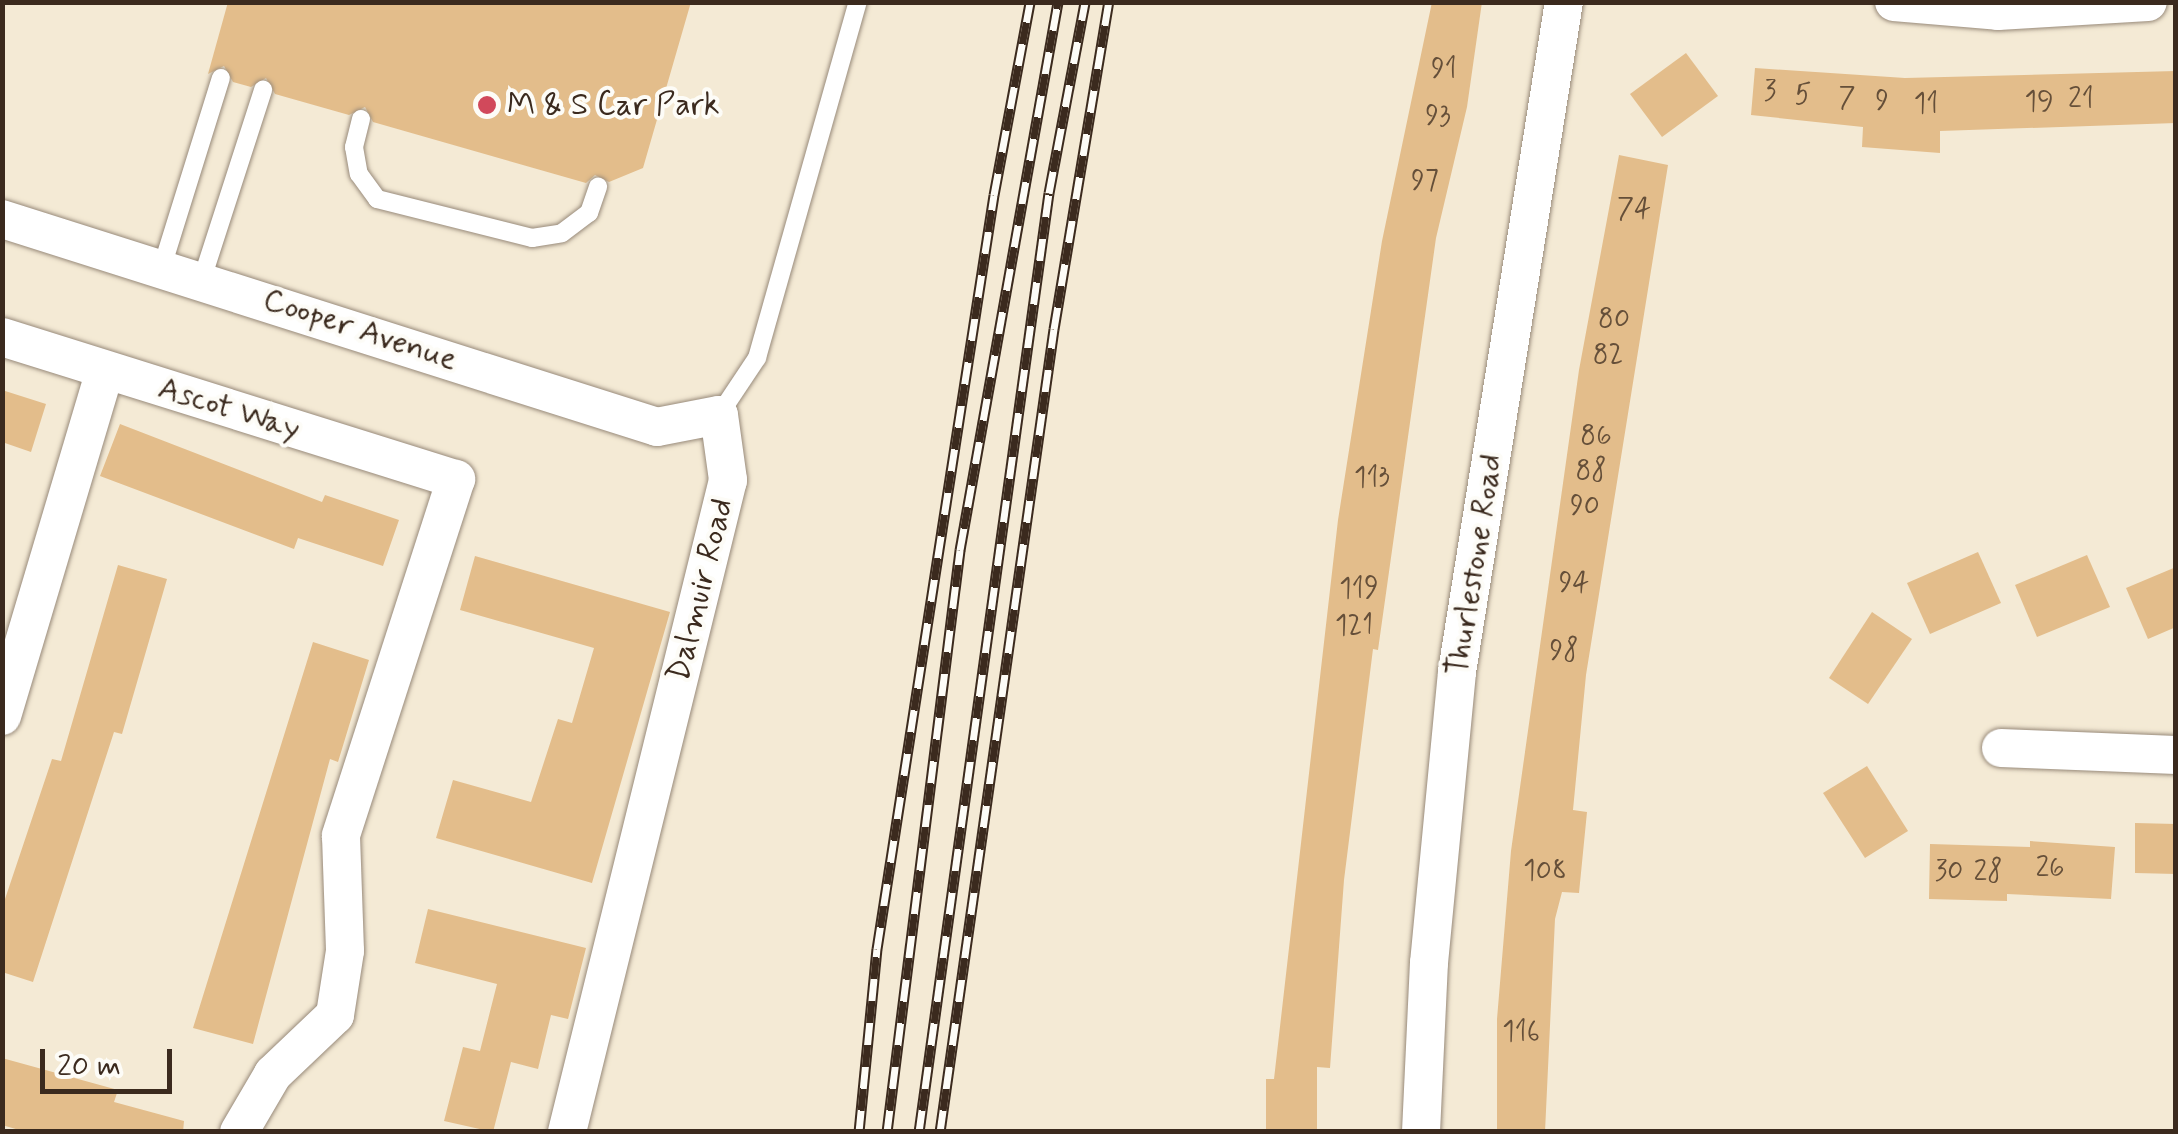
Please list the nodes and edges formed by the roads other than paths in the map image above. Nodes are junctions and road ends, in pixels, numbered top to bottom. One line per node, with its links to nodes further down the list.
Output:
1 (858, 2): 14 (lane)
2 (1564, 2): 20 (street, Thurlestone Road)
3 (1894, 2): 4 (street)
4 (2148, 2)
5 (221, 78): 10 (lane)
6 (263, 90): 11 (lane)
7 (361, 119): 8 (lane)
8 (598, 186)
9 (2, 218): 10 (street, Cooper Avenue)
10 (162, 267): 11 (street, Cooper Avenue)
11 (202, 278): 14 (street, Cooper Avenue)
12 (2, 337): 13 (street, Ascot Way)
13 (105, 371): 15 (street); 18 (street, Ascot Way)
14 (719, 415): 19 (street, Dalmuir Road)
15 (2, 716)
16 (2001, 748): 17 (street)
17 (2176, 755)
18 (239, 1132)
19 (566, 1132)
20 (1421, 1132)

